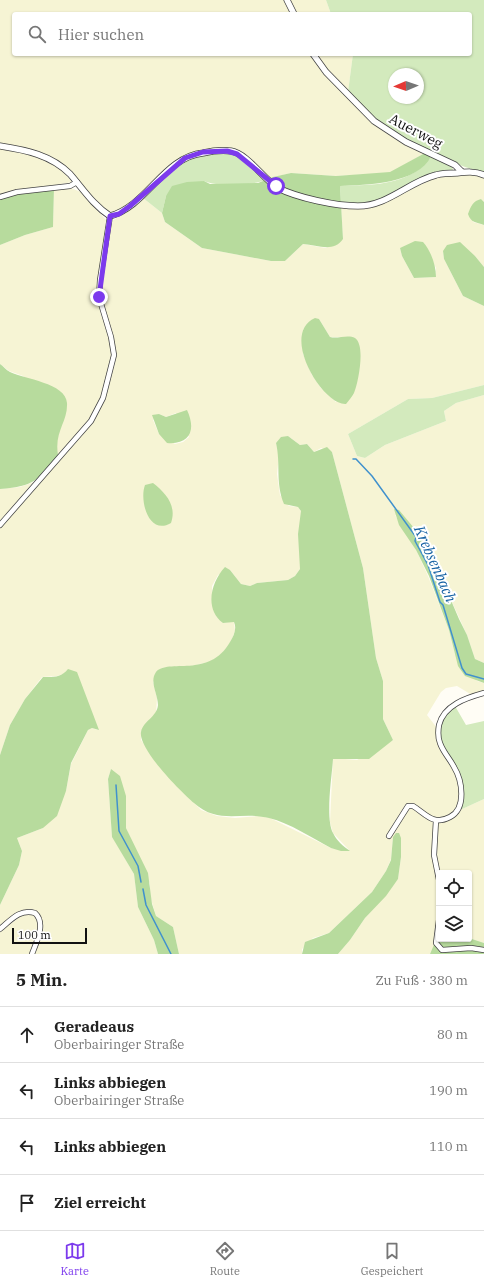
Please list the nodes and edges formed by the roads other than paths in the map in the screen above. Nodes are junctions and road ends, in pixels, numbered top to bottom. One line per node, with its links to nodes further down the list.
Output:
1 (287, 0): 2 (street)
2 (293, 12)
3 (314, 56): 5 (street, Auerweg)
4 (0, 146): 7 (street)
5 (462, 172): 6 (street); 9 (street)
6 (484, 175)
7 (77, 182): 8 (street); 9 (street)
8 (0, 197)
9 (110, 216): 10 (street)
10 (0, 525)
11 (484, 693): 12 (street)
12 (436, 820): 13 (street); 14 (street)
13 (389, 836)
14 (437, 870)
15 (0, 929): 18 (street)
16 (436, 942): 17 (street)
17 (484, 950)
18 (32, 954)

